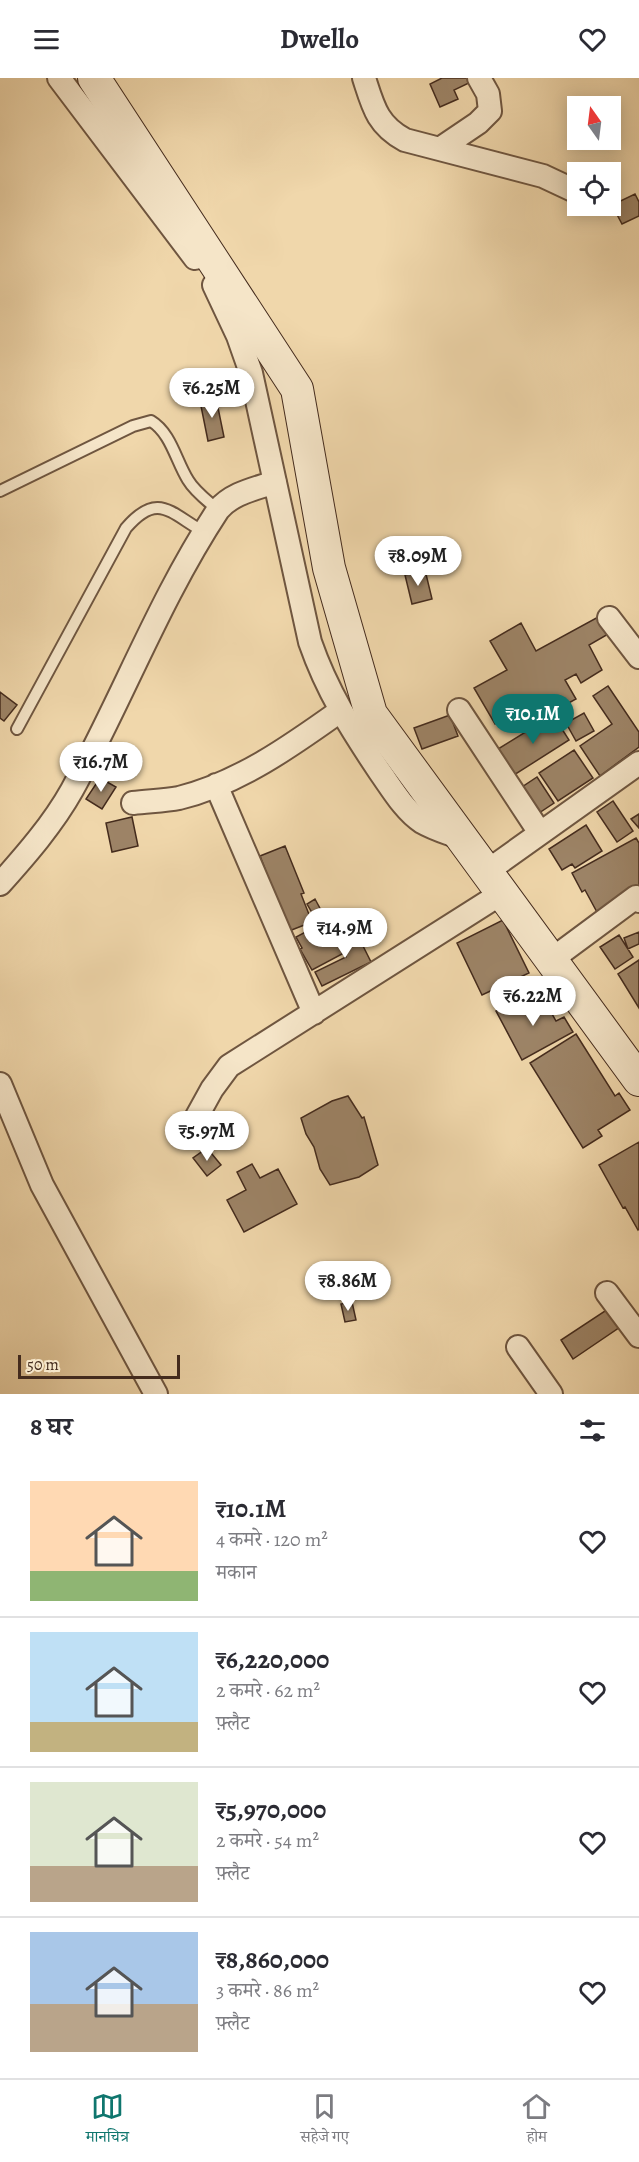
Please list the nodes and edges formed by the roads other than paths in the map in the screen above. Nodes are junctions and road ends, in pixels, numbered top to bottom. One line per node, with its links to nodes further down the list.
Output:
1 (59, 78): 7 (street)
2 (94, 78): 20 (main road)
3 (364, 78): 5 (street)
4 (479, 78): 5 (street)
5 (441, 148): 6 (street)
6 (567, 187)
7 (275, 482): 9 (street); 14 (street)
8 (0, 491): 9 (lane)
9 (218, 510): 10 (street)
10 (204, 532): 15 (lane); 22 (street)
11 (609, 618): 12 (street)
12 (639, 657)
13 (459, 710): 19 (street)
14 (340, 711): 17 (street); 20 (street)
15 (17, 729)
16 (639, 763): 19 (street)
17 (216, 784): 18 (street); 25 (street)
18 (133, 803)
19 (540, 833): 21 (street)
20 (462, 839): 21 (main road)
21 (494, 882): 24 (main road); 25 (street)
22 (0, 884)
23 (638, 898): 24 (street)
24 (551, 960): 26 (main road)
25 (314, 1013): 28 (street)
26 (639, 1080)
27 (0, 1084): 32 (street)
28 (196, 1118)
29 (607, 1293): 30 (street)
30 (639, 1336)
31 (518, 1347): 33 (street)
32 (156, 1394)
33 (551, 1394)

